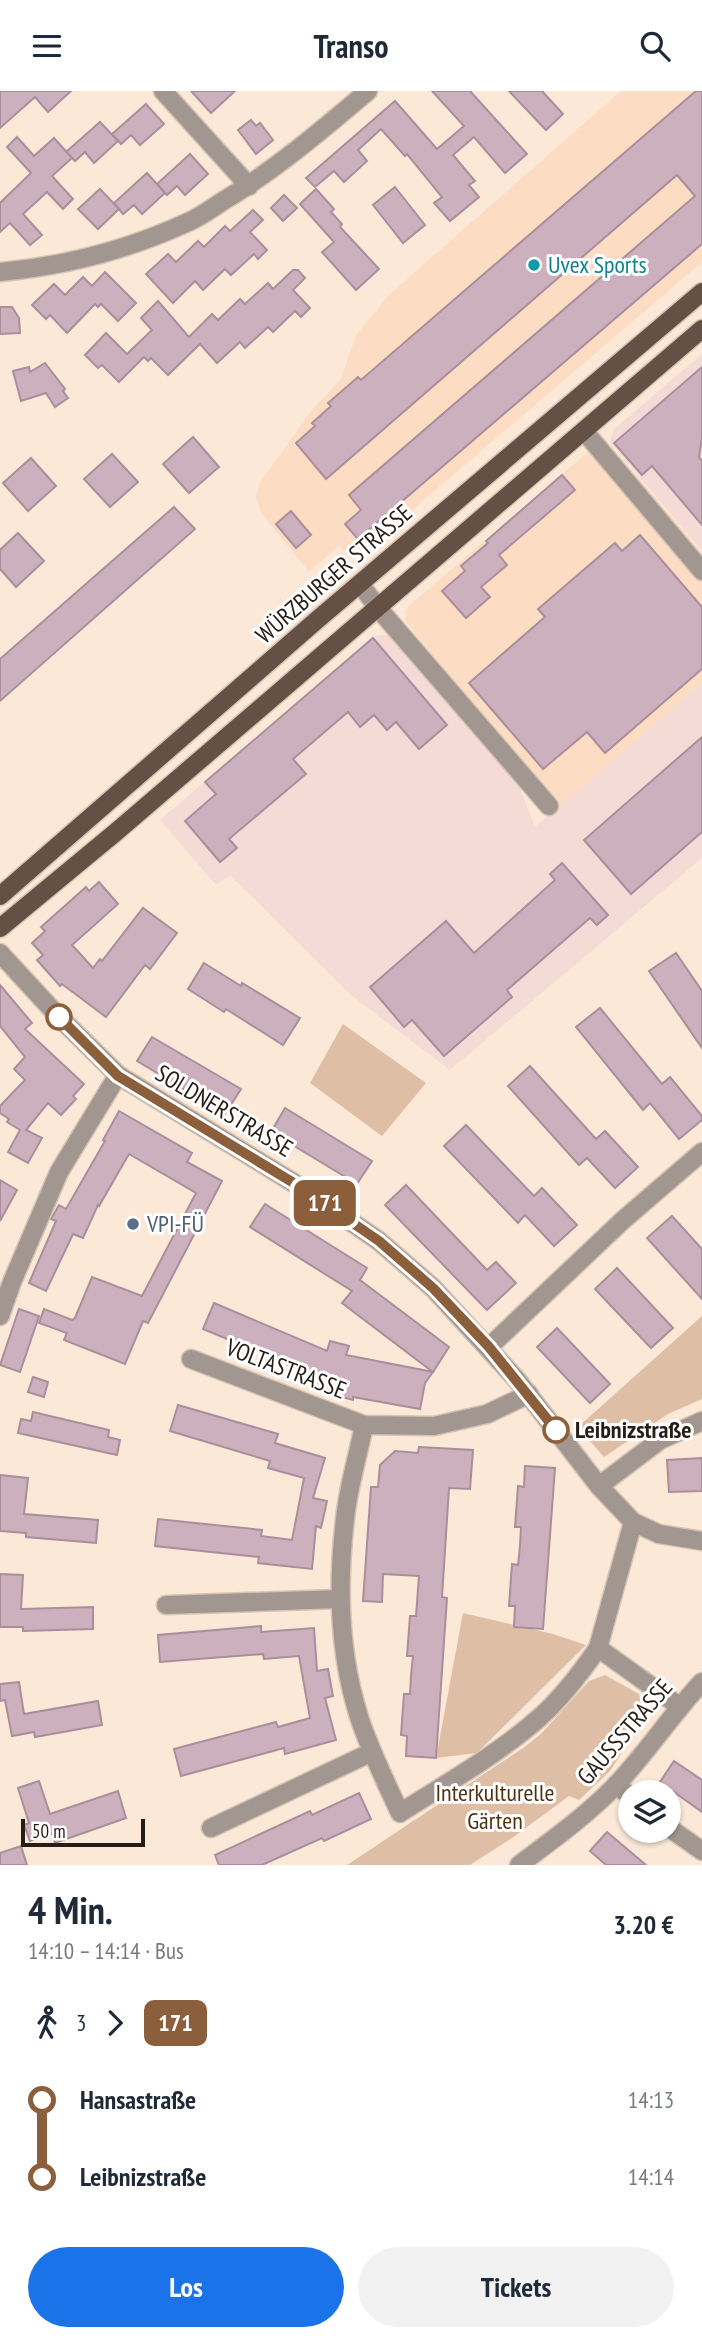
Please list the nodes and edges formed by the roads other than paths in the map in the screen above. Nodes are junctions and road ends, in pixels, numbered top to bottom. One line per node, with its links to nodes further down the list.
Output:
1 (163, 91): 3 (street)
2 (368, 91): 3 (street)
3 (249, 186): 4 (street)
4 (0, 272)
5 (702, 292): 9 (main road, WÜRZBURGER STRASSE)
6 (702, 329): 7 (main road)
7 (584, 431): 8 (street); 10 (main road)
8 (702, 571)
9 (360, 584): 10 (street); 12 (main road, WÜRZBURGER STRASSE)
10 (378, 608): 11 (street); 13 (main road)
11 (549, 806)
12 (0, 896)
13 (0, 928)
14 (0, 953): 15 (street, SOLDNERSTRASSE)
15 (118, 1076): 17 (street); 18 (street, SOLDNERSTRASSE)
16 (702, 1152): 18 (street)
17 (0, 1315)
18 (489, 1347): 20 (street, SOLDNERSTRASSE)
19 (191, 1359): 22 (street, VOLTASTRASSE)
20 (529, 1394): 22 (street, VOLTASTRASSE); 23 (street, SOLDNERSTRASSE)
21 (702, 1421): 23 (street)
22 (365, 1425): 26 (street, VOLTASTRASSE)
23 (599, 1486): 24 (street, SOLDNERSTRASSE)
24 (633, 1522): 25 (street, SOLDNERSTRASSE); 28 (street, VOLTASTRASSE)
25 (702, 1541)
26 (339, 1599): 27 (street); 31 (street, VOLTASTRASSE)
27 (166, 1605)
28 (598, 1648): 30 (street); 31 (street, VOLTASTRASSE)
29 (702, 1682): 30 (street, GAUSSSTRASSE)
30 (679, 1706): 32 (street, GAUSSSTRASSE)
31 (372, 1752): 34 (street)
32 (630, 1780)
33 (618, 1794): 37 (street, GAUSSSTRASSE)
34 (211, 1828)
35 (681, 1836): 36 (street)
36 (702, 1851)
37 (519, 1865)

